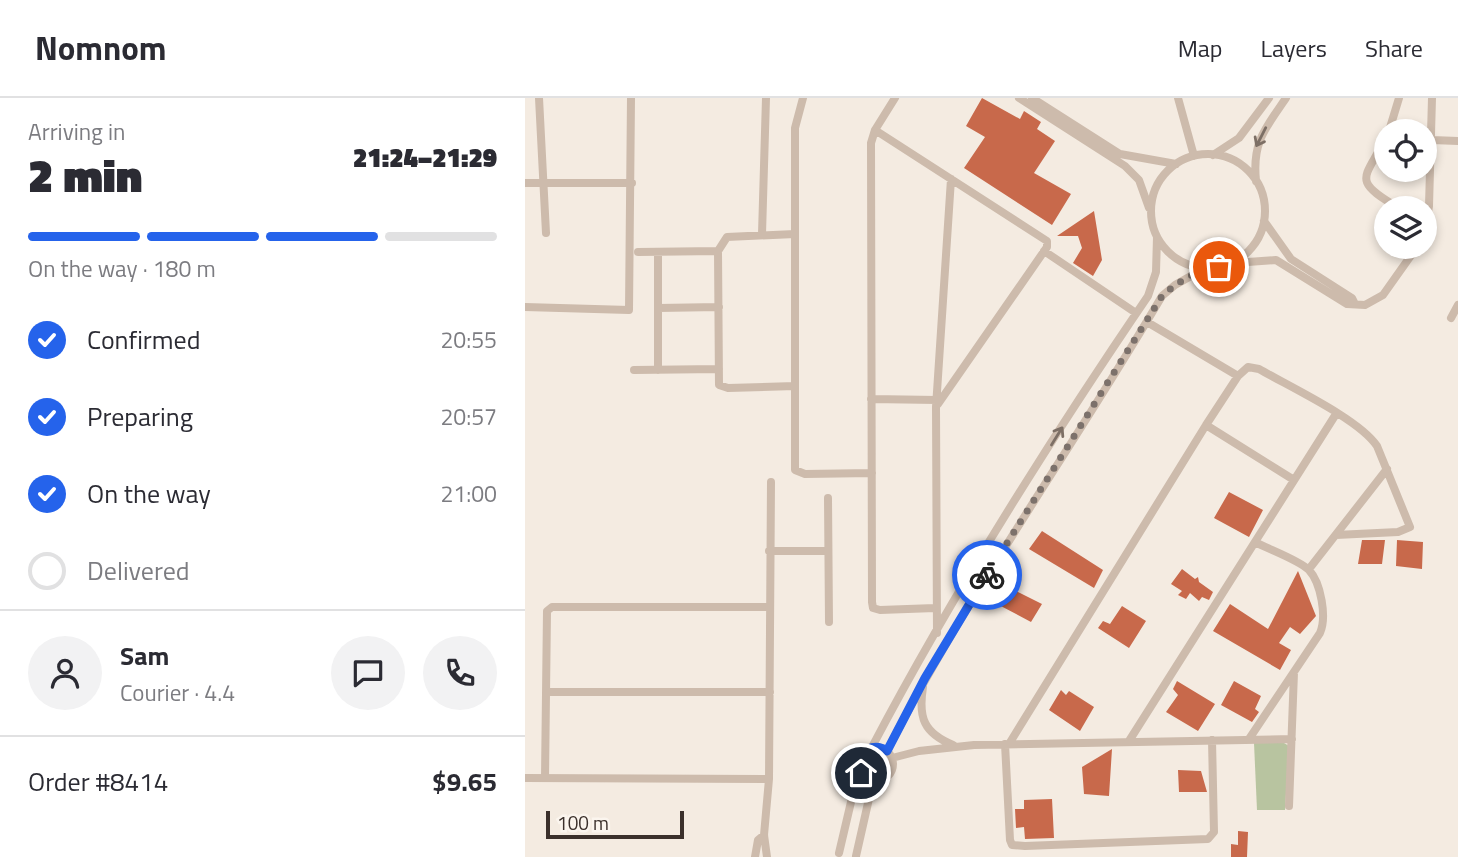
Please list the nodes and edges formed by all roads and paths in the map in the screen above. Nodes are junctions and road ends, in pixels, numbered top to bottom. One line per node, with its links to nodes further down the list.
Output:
1 (539, 98): 25 (street)
2 (631, 98): 26 (street)
3 (766, 98): 31 (street)
4 (803, 98): 32 (street)
5 (895, 98): 15 (street)
6 (1019, 98): 28 (street)
7 (1031, 98): 21 (street)
8 (1178, 98): 19 (street)
9 (1269, 98): 18 (street)
10 (1286, 98): 23 (street, one-way to 23)
11 (1399, 98): 13 (street)
12 (1432, 98): 14 (street)
13 (1393, 119)
14 (1432, 119)
15 (875, 130): 22 (street); 54 (street)
16 (1437, 140): 17 (street)
17 (1458, 141)
18 (1213, 155): 19 (street); 23 (street)
19 (1194, 156): 21 (street)
20 (1374, 156): 27 (street)
21 (1176, 164): 28 (street)
22 (951, 179): 35 (street); 55 (street)
23 (1256, 182): 29 (street)
24 (525, 183): 25 (street)
25 (543, 183): 26 (street); 30 (street)
26 (632, 183): 43 (street)
27 (1380, 196)
28 (1151, 214): 33 (street)
29 (1264, 222): 39 (street); 41 (street)
30 (546, 233)
31 (762, 234): 32 (street); 34 (street)
32 (795, 234): 53 (street)
33 (1157, 237): 40 (street); 46 (street)
34 (718, 251): 37 (street); 44 (street)
35 (1044, 251): 46 (street); 55 (street)
36 (638, 252): 37 (street)
37 (658, 252): 45 (street)
38 (1408, 259): 41 (street)
39 (1231, 263): 40 (street); 41 (street)
40 (1205, 268): 48 (street)
41 (1354, 302)
42 (1458, 305): 47 (street)
43 (525, 306)
44 (719, 307): 45 (street); 49 (street)
45 (658, 308): 51 (street)
46 (1136, 313): 71 (street, one-way to 46)
47 (1451, 318)
48 (1147, 322): 52 (street); 74 (street)
49 (719, 369): 51 (street); 53 (street)
50 (634, 370): 51 (street)
51 (659, 370)
52 (1238, 376): 56 (street); 57 (street)
53 (795, 386): 59 (street)
54 (871, 399): 55 (street); 59 (street)
55 (937, 403): 69 (street)
56 (1336, 414): 58 (street); 60 (street)
57 (1206, 425): 60 (street); 81 (street)
58 (1387, 469): 63 (street); 63 (street)
59 (872, 473): 69 (street)
60 (1294, 480): 64 (street)
61 (771, 482): 65 (street)
62 (828, 498): 66 (street)
63 (1336, 535): 67 (street)
64 (1255, 542): 67 (street); 80 (street)
65 (769, 551): 66 (street); 68 (street)
66 (828, 551): 70 (street)
67 (1308, 569): 72 (street)
68 (768, 607): 75 (street); 76 (street)
69 (935, 608): 71 (street)
70 (829, 622)
71 (937, 633): 73 (street)
72 (1293, 672): 77 (street); 78 (street)
73 (908, 678): 74 (street); 83 (street)
74 (923, 681): 82 (street); 84 (street)
75 (546, 692): 76 (street); 87 (street)
76 (770, 692): 88 (street)
77 (1249, 739): 78 (street); 79 (street)
78 (1292, 739): 90 (street)
79 (1212, 740): 80 (street); 81 (street)
80 (1129, 741): 81 (street)
81 (1007, 744): 82 (street)
82 (956, 746): 84 (street)
83 (872, 747): 84 (street); 85 (street)
84 (889, 755): 89 (street)
85 (859, 768): 89 (street); 92 (street)
86 (525, 778): 87 (street)
87 (545, 778): 88 (street)
88 (769, 779): 91 (street)
89 (873, 781): 93 (street)
90 (1289, 806)
91 (764, 835): 94 (street); 95 (street)
92 (835, 855): 93 (street)
93 (856, 856)
94 (755, 857)
95 (767, 857)

